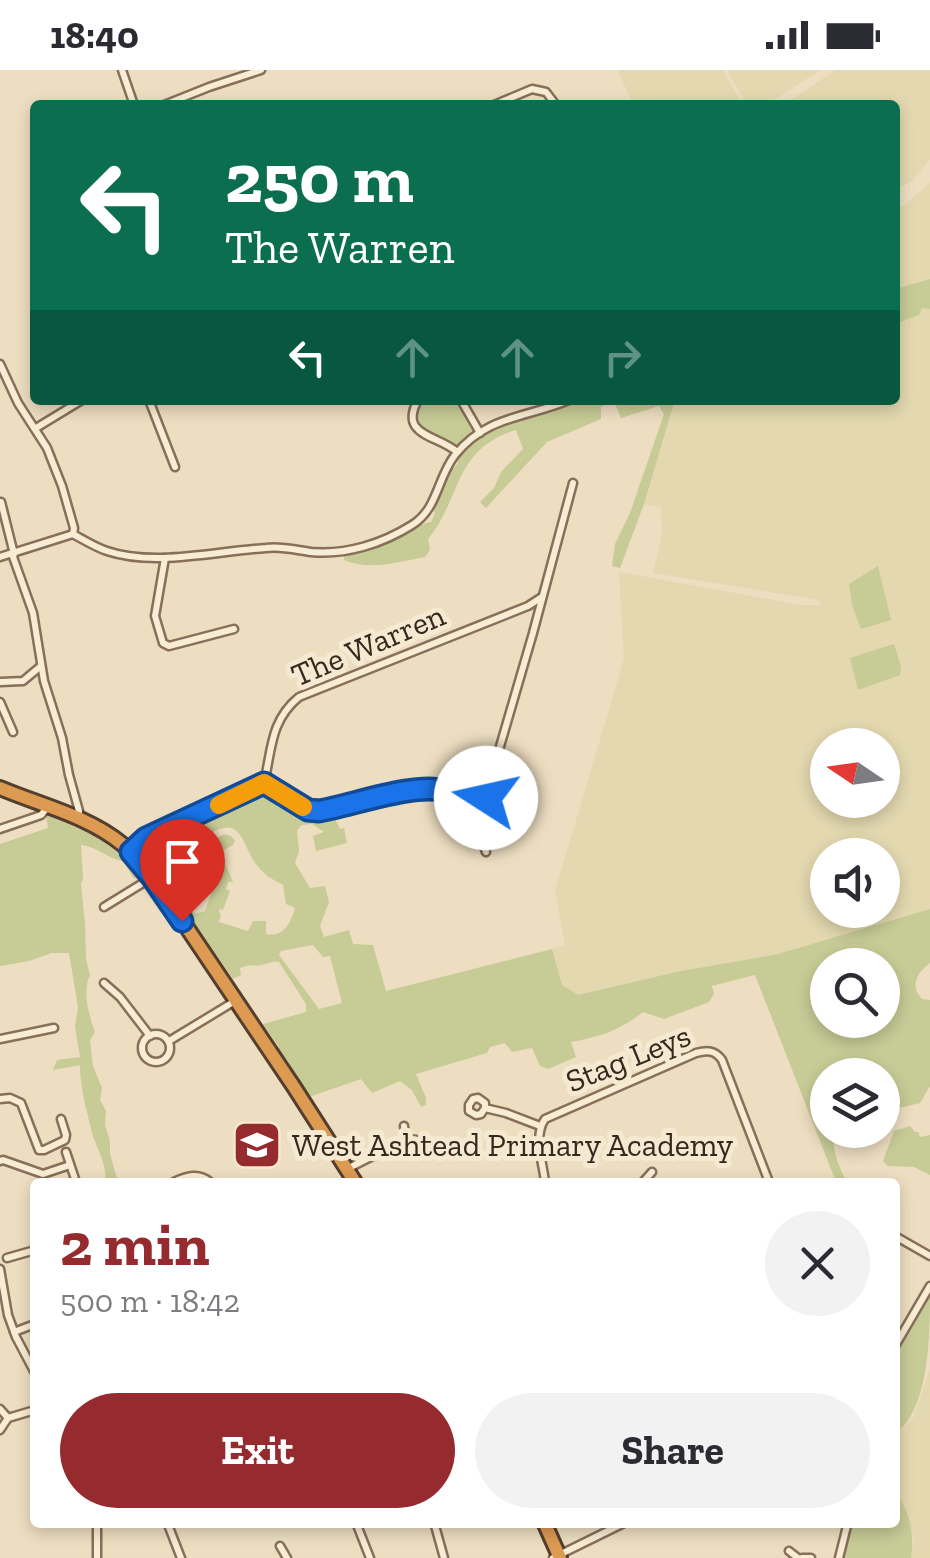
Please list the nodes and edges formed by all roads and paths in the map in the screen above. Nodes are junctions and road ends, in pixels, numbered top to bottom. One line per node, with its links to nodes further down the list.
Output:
1 (122, 70): 3 (street)
2 (261, 70): 4 (street)
3 (132, 100)
4 (176, 100)
5 (506, 100): 6 (street)
6 (552, 100)
7 (0, 365): 13 (street)
8 (74, 405): 13 (street)
9 (152, 405): 16 (street)
10 (416, 405): 15 (street)
11 (464, 405): 14 (street)
12 (551, 405): 14 (street)
13 (36, 428): 19 (street)
14 (480, 433): 15 (street)
15 (457, 452): 22 (street)
16 (175, 467)
17 (573, 482): 23 (street)
18 (2, 502): 20 (street)
19 (73, 534): 20 (street); 22 (street)
20 (13, 554): 21 (street); 25 (street)
21 (0, 557)
22 (164, 558): 24 (street)
23 (542, 597): 29 (street, The Warren); 32 (street)
24 (234, 629)
25 (41, 666): 26 (street); 33 (street)
26 (0, 682)
27 (0, 702): 28 (street)
28 (13, 732)
29 (264, 783): 32 (street); 35 (street)
30 (0, 788): 31 (highway)
31 (48, 807): 33 (highway); 34 (street)
32 (470, 808): 36 (street)
33 (78, 820): 35 (highway)
34 (0, 829)
35 (131, 852): 37 (highway)
36 (486, 852)
37 (152, 877): 38 (street); 40 (highway)
38 (104, 908)
39 (104, 983): 42 (street)
40 (236, 1001): 44 (street); 53 (highway)
41 (54, 1028): 43 (street)
42 (150, 1036): 44 (street); 44 (street)
43 (0, 1039)
44 (169, 1041)
45 (0, 1099): 47 (street)
46 (485, 1108): 49 (street)
47 (61, 1120)
48 (404, 1126): 53 (street)
49 (540, 1126): 57 (street, Stag Leys); 59 (street, Stag Leys)
50 (66, 1152): 52 (street)
51 (0, 1161): 52 (street)
52 (70, 1166): 55 (street)
53 (346, 1170): 56 (highway)
54 (652, 1172): 58 (street)
55 (74, 1178)
56 (352, 1178)
57 (544, 1178)
58 (647, 1178)
59 (767, 1178)
60 (900, 1239): 62 (street)
61 (30, 1251): 63 (street)
62 (930, 1256)
63 (7, 1258)
64 (0, 1268): 66 (street)
65 (930, 1286): 69 (street)
66 (4, 1316): 68 (street)
67 (30, 1326): 68 (street)
68 (14, 1332): 70 (street)
69 (900, 1337)
70 (30, 1364)
71 (0, 1409): 73 (street)
72 (30, 1411): 73 (street)
73 (8, 1418): 74 (street)
74 (0, 1430)
75 (98, 1528): 85 (street)
76 (169, 1528): 86 (street)
77 (358, 1528): 88 (street)
78 (436, 1528): 89 (street)
79 (546, 1528): 84 (highway)
80 (614, 1528): 84 (street)
81 (846, 1528): 92 (street)
82 (280, 1546): 87 (street)
83 (789, 1551): 90 (street)
84 (557, 1557)
85 (97, 1558)
86 (182, 1558)
87 (287, 1558)
88 (370, 1558)
89 (444, 1558)
90 (800, 1558): 91 (street)
91 (811, 1558)
92 (838, 1558)

